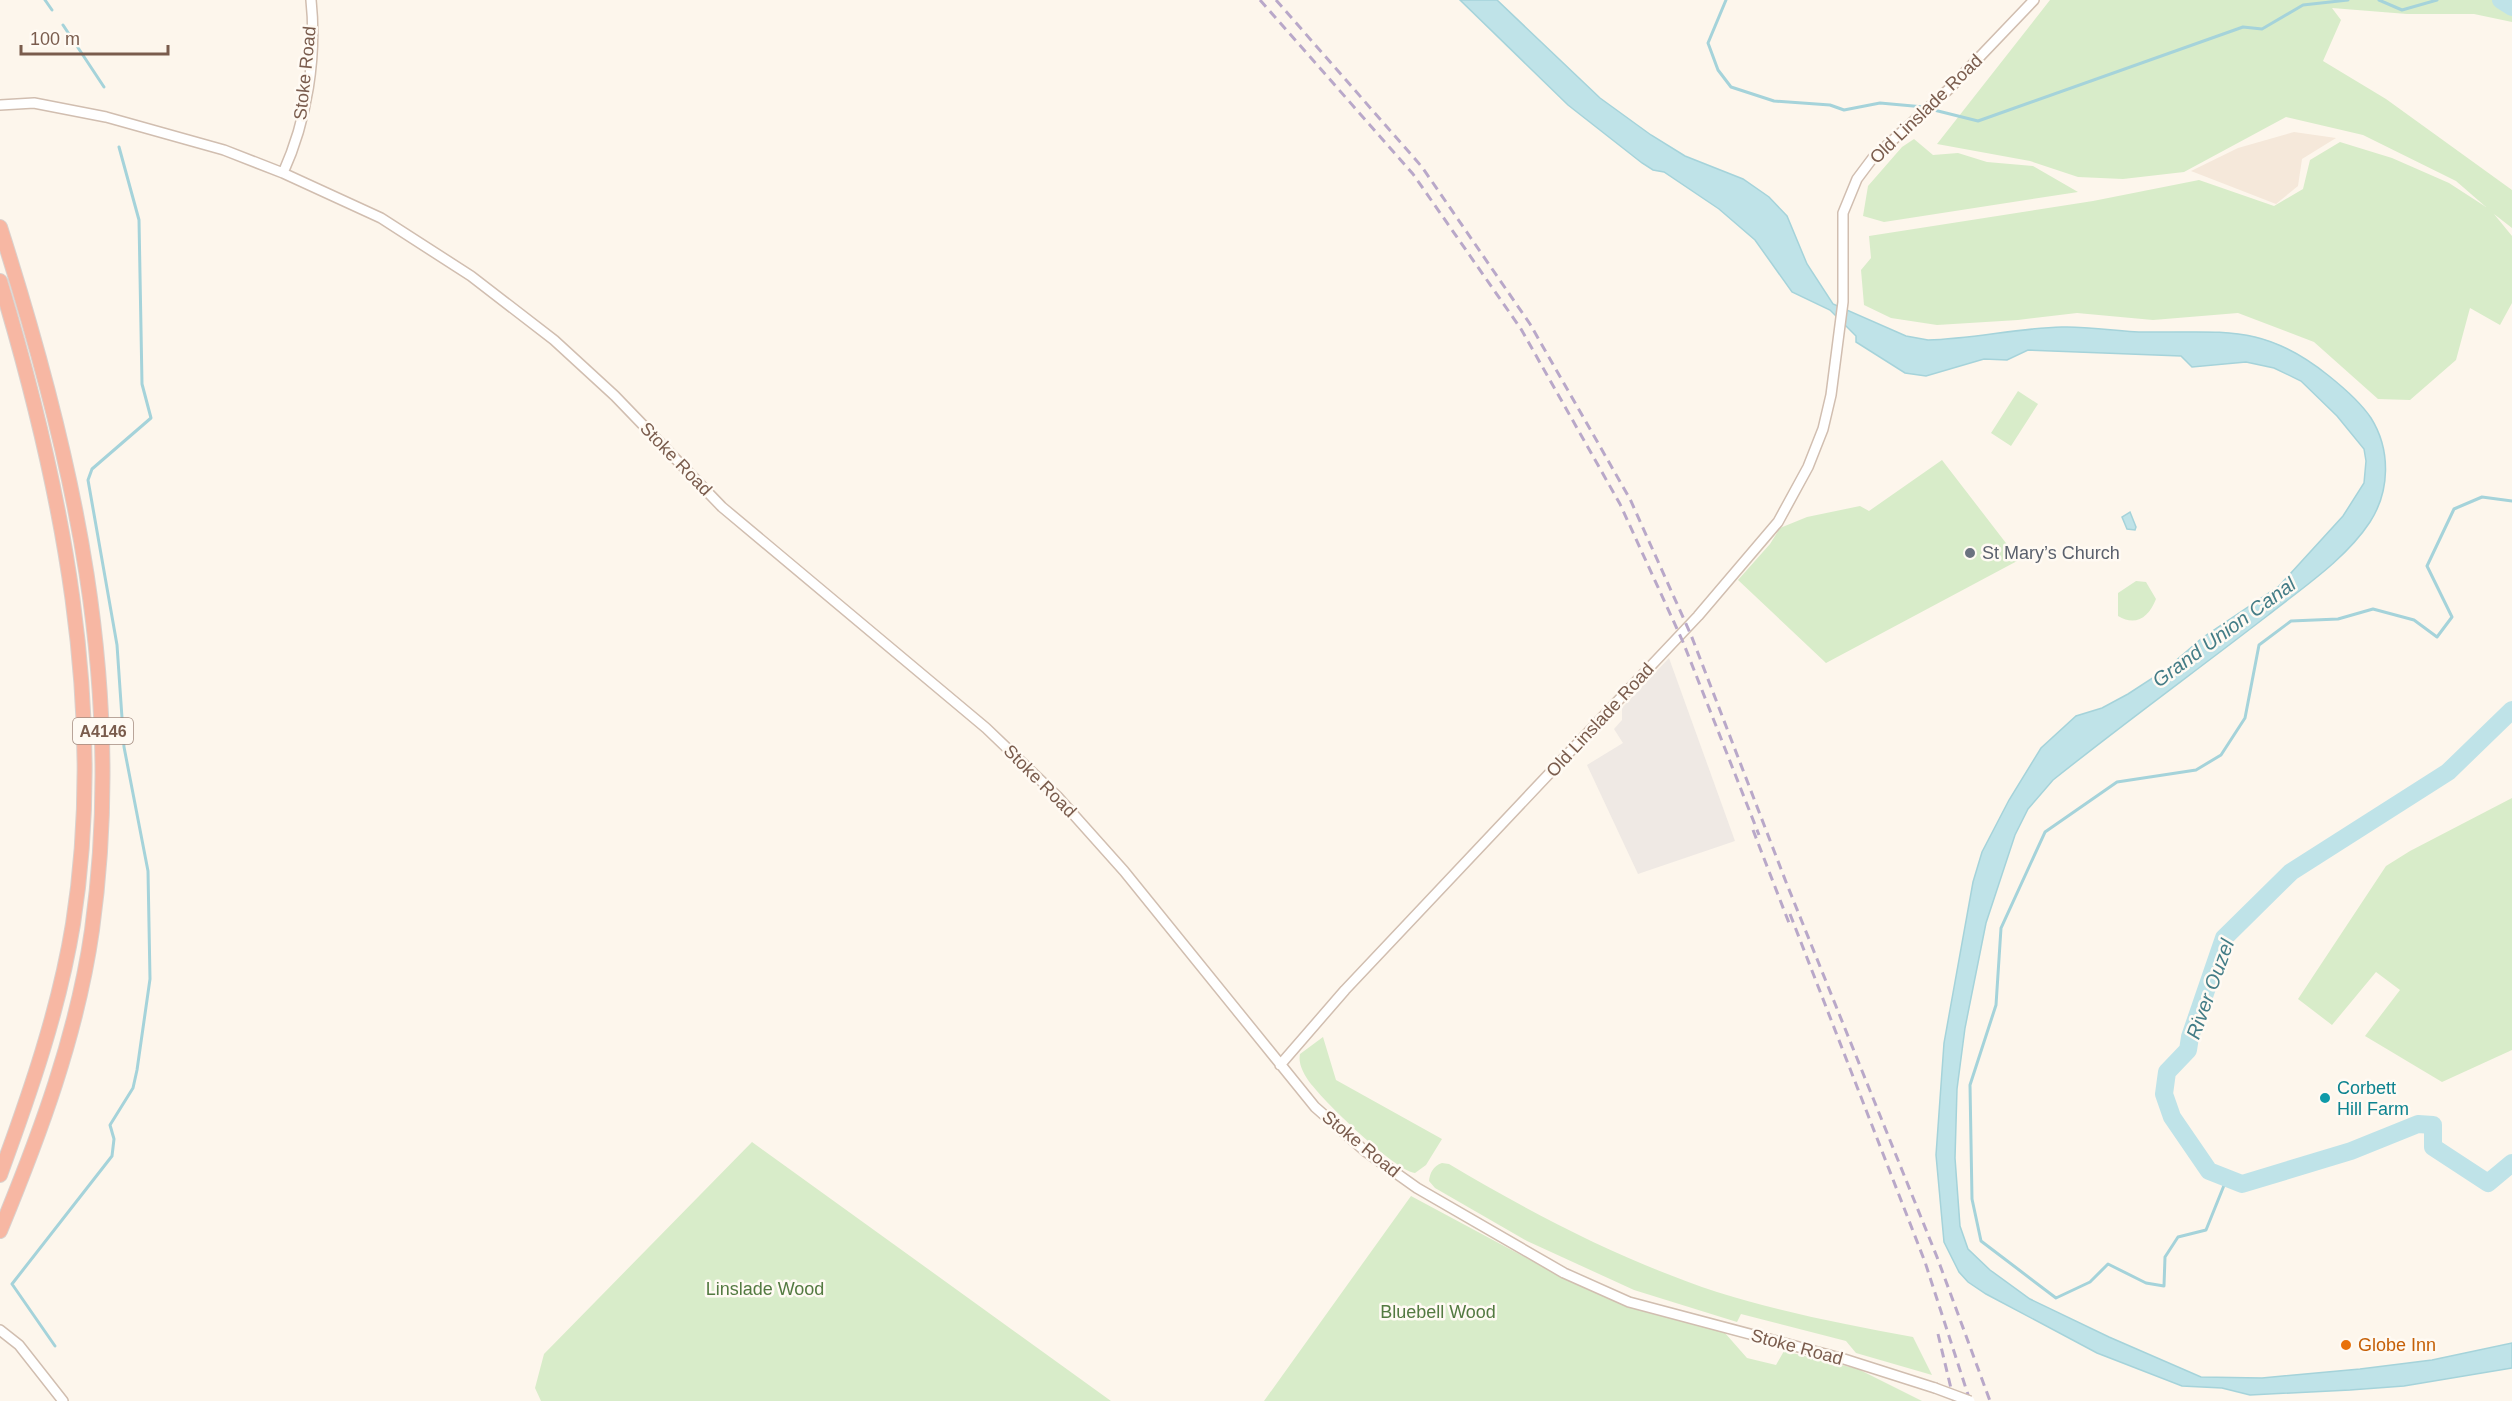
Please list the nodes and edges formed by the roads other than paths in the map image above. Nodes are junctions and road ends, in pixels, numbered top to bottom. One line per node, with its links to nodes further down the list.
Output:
1 (311, 0): 4 (street, Stoke Road)
2 (2034, 0): 7 (street, Old Linslade Road)
3 (0, 105): 4 (street)
4 (283, 173): 7 (street, Stoke Road)
5 (0, 227): 9 (highway, A4146)
6 (0, 281): 8 (highway, A4146)
7 (1280, 1065): 12 (street, Stoke Road, bridge)
8 (0, 1175)
9 (0, 1231)
10 (0, 1330): 11 (street)
11 (63, 1401)
12 (1970, 1401)

